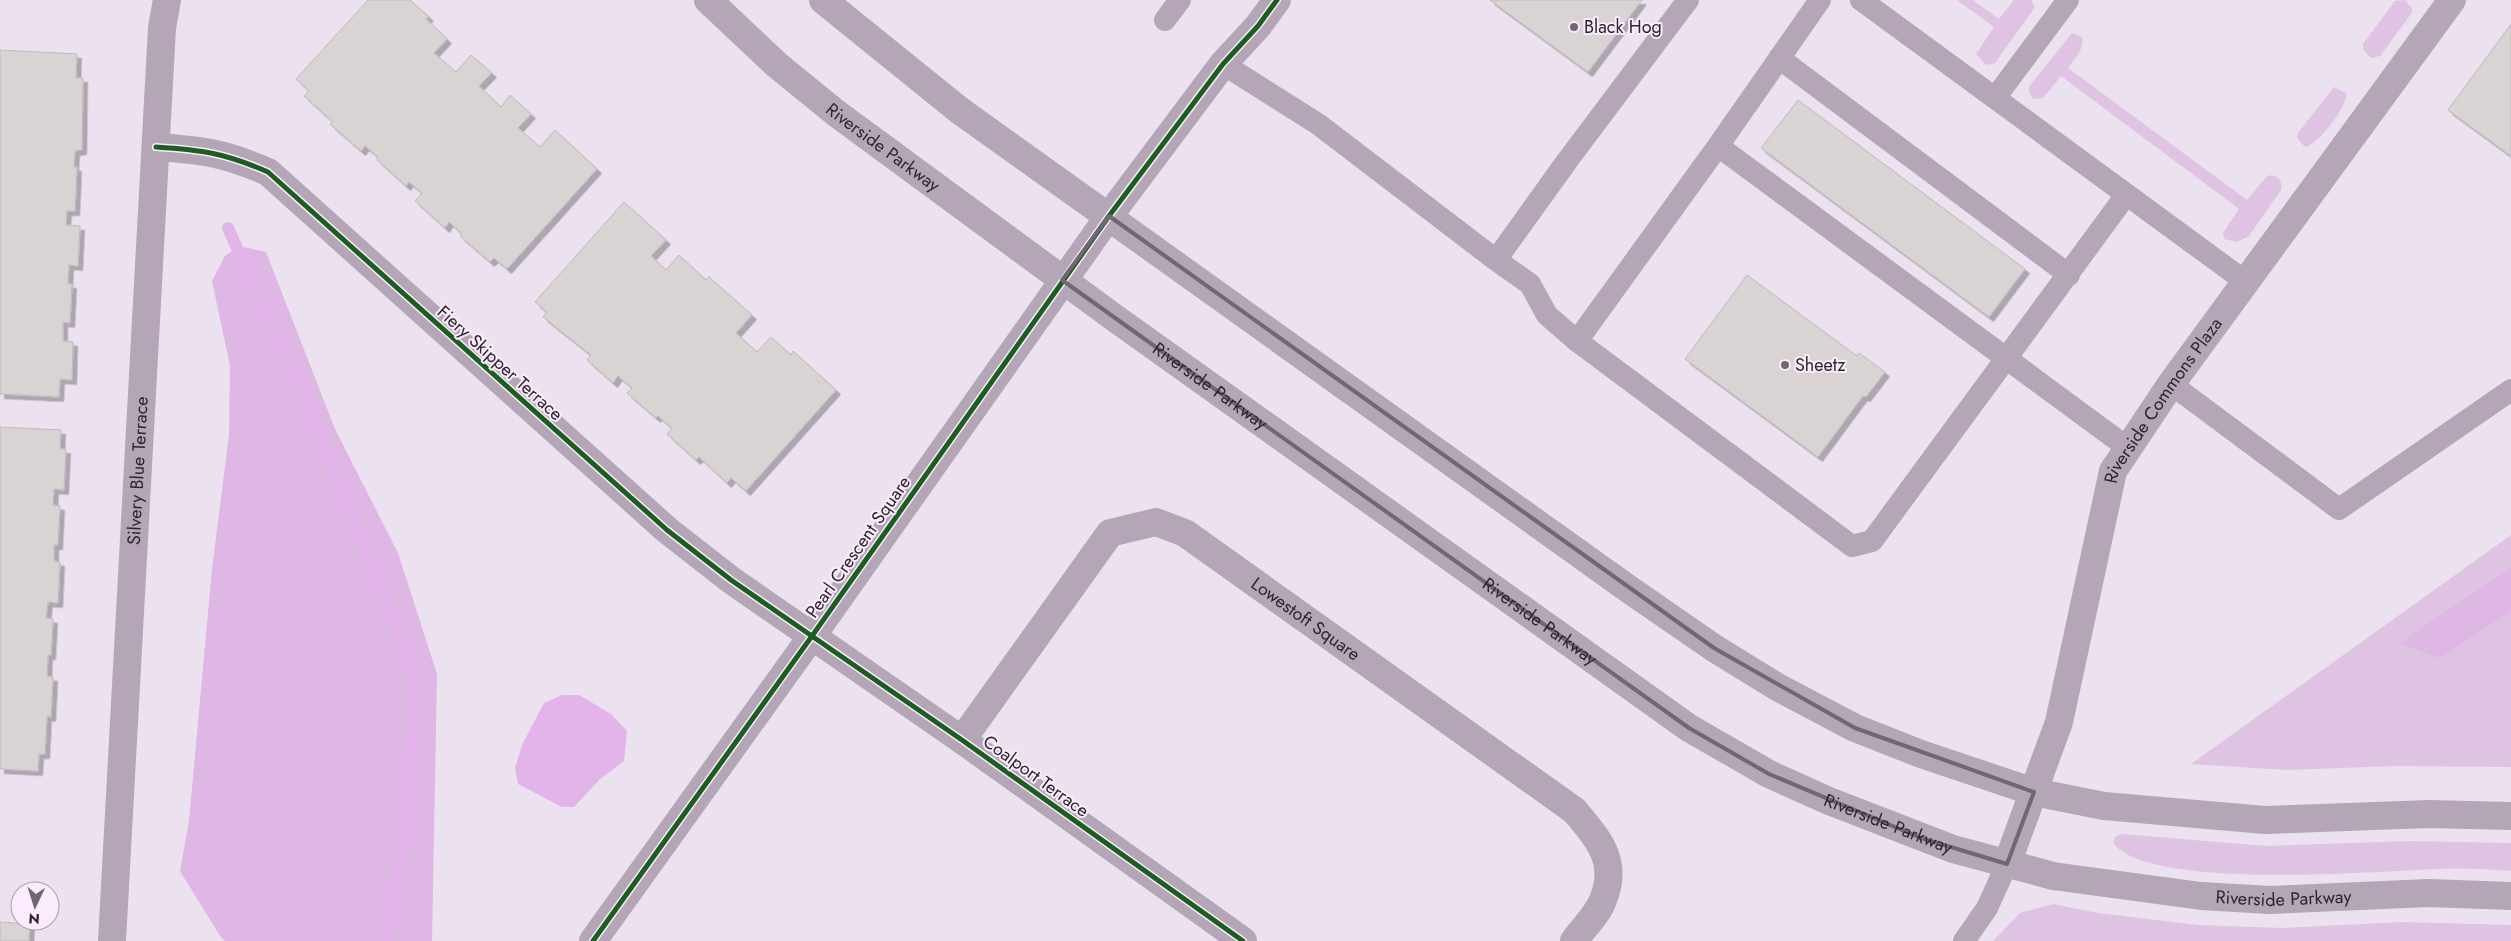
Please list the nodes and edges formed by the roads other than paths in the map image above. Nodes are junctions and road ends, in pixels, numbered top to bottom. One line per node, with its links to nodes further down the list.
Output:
1 (167, 0): 16 (street, Silvery Blue Terrace)
2 (708, 0): 21 (main road, Riverside Parkway)
3 (823, 0): 18 (main road)
4 (1180, 0): 11 (lane)
5 (1277, 0): 13 (street)
6 (1688, 0): 19 (lane)
7 (1820, 0): 12 (lane)
8 (1861, 0): 14 (lane)
9 (2068, 0): 14 (lane)
10 (2452, 0): 22 (street, Riverside Commons Plaza)
11 (1165, 20)
12 (1779, 58): 15 (lane); 20 (lane)
13 (1223, 64): 18 (street); 19 (lane)
14 (1995, 98): 17 (lane)
15 (1718, 146): 23 (lane); 24 (lane)
16 (156, 147): 28 (street, Fiery Skipper Terrace); 34 (street, Silvery Blue Terrace)
17 (2126, 195): 20 (lane); 22 (lane)
18 (1109, 216): 21 (street, Pearl Crescent Square); 30 (main road)
19 (1496, 260): 23 (lane)
20 (2068, 275): 24 (lane)
21 (1062, 280): 28 (street, Pearl Crescent Square); 32 (main road, Riverside Parkway)
22 (2246, 282): 25 (street, Riverside Commons Plaza)
23 (1577, 341): 24 (lane)
24 (2007, 360): 27 (lane)
25 (2171, 384): 26 (lane); 27 (street, Riverside Commons Plaza)
26 (2511, 390)
27 (2128, 448): 30 (street, Riverside Commons Plaza)
28 (812, 636): 29 (street, Coalport Terrace); 35 (street, Pearl Crescent Square)
29 (962, 740): 36 (street, Coalport Terrace); 37 (street, Lowestoft Square)
30 (2034, 792): 31 (main road); 32 (street, Riverside Commons Plaza)
31 (2511, 816)
32 (2007, 864): 33 (main road, Riverside Parkway); 38 (lane)
33 (2511, 896)
34 (112, 941)
35 (593, 941)
36 (1243, 941)
37 (1574, 941)
38 (1964, 941)

